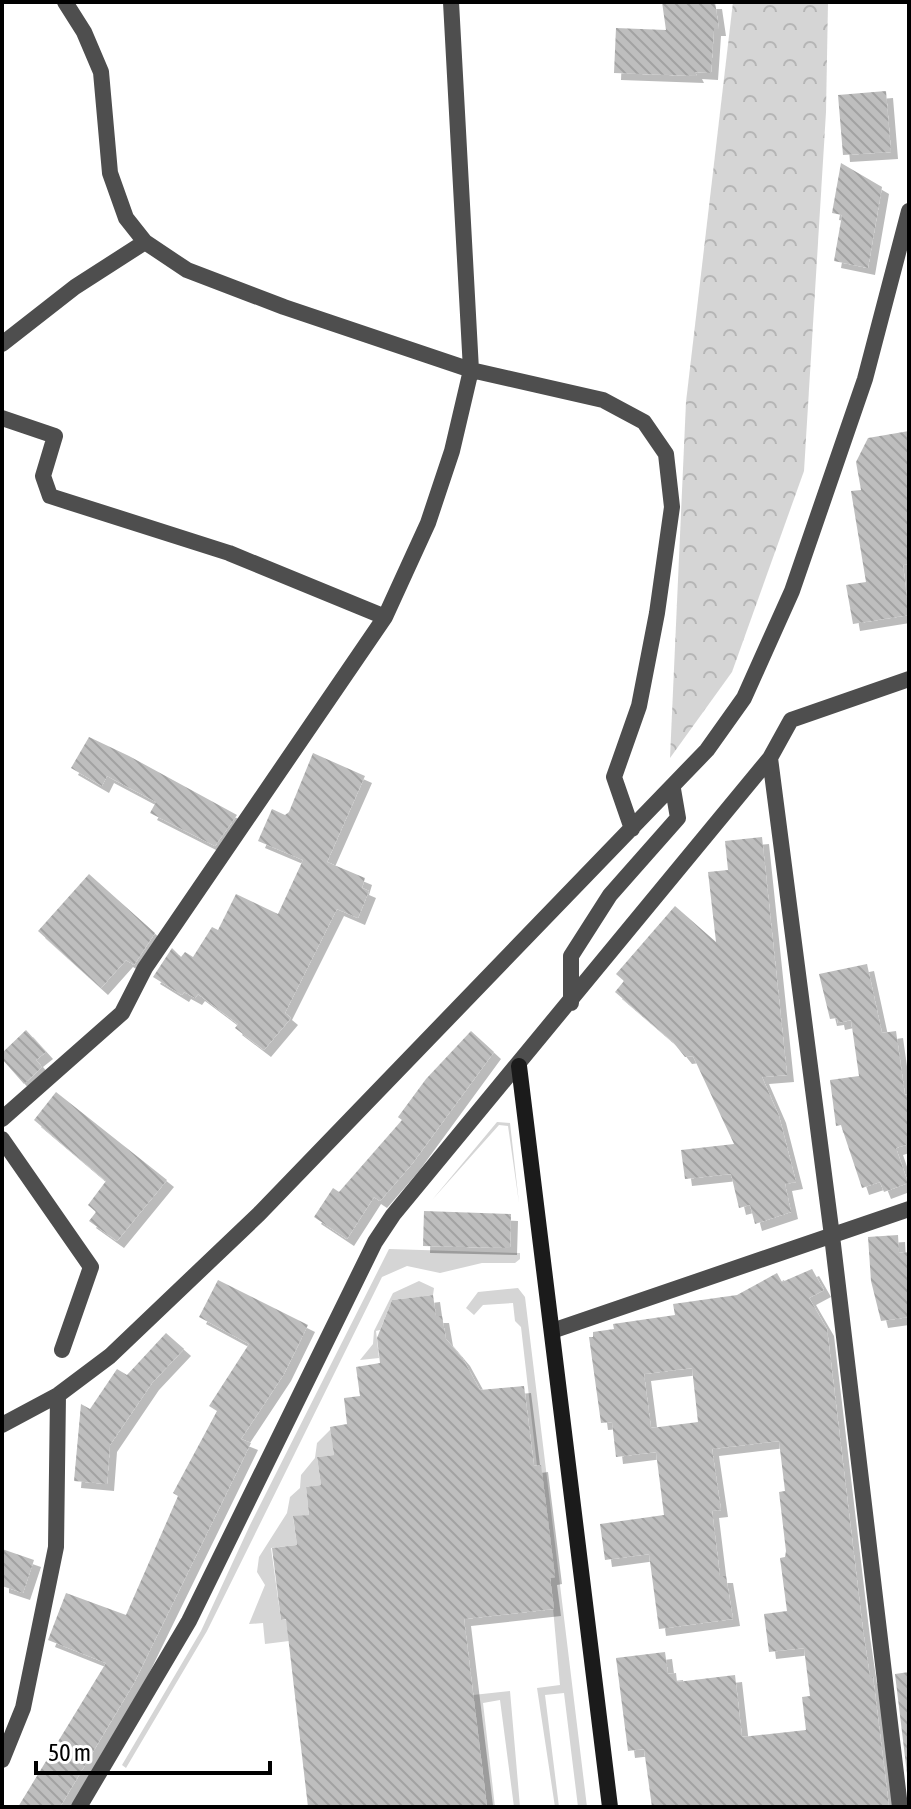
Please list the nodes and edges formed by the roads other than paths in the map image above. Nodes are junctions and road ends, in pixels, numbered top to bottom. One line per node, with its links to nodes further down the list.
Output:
1 (65, 2): 4 (street)
2 (451, 2): 6 (street)
3 (909, 211): 11 (street)
4 (145, 242): 5 (street); 6 (street)
5 (2, 344)
6 (471, 370): 8 (street); 12 (street)
7 (2, 418): 8 (street)
8 (385, 617): 15 (street)
9 (909, 679): 10 (street)
10 (770, 758): 13 (street); 18 (street)
11 (673, 789): 12 (street); 13 (street)
12 (632, 829): 21 (street)
13 (571, 1003): 14 (street)
14 (519, 1066): 19 (street); 24 (street)
15 (2, 1119)
16 (2, 1139): 20 (street)
17 (909, 1209): 18 (street)
18 (832, 1236): 19 (street); 26 (street)
19 (552, 1331): 25 (street)
20 (62, 1350)
21 (58, 1395): 22 (street); 23 (street)
22 (2, 1425)
23 (2, 1760)
24 (79, 1807)
25 (610, 1807)
26 (900, 1807)

